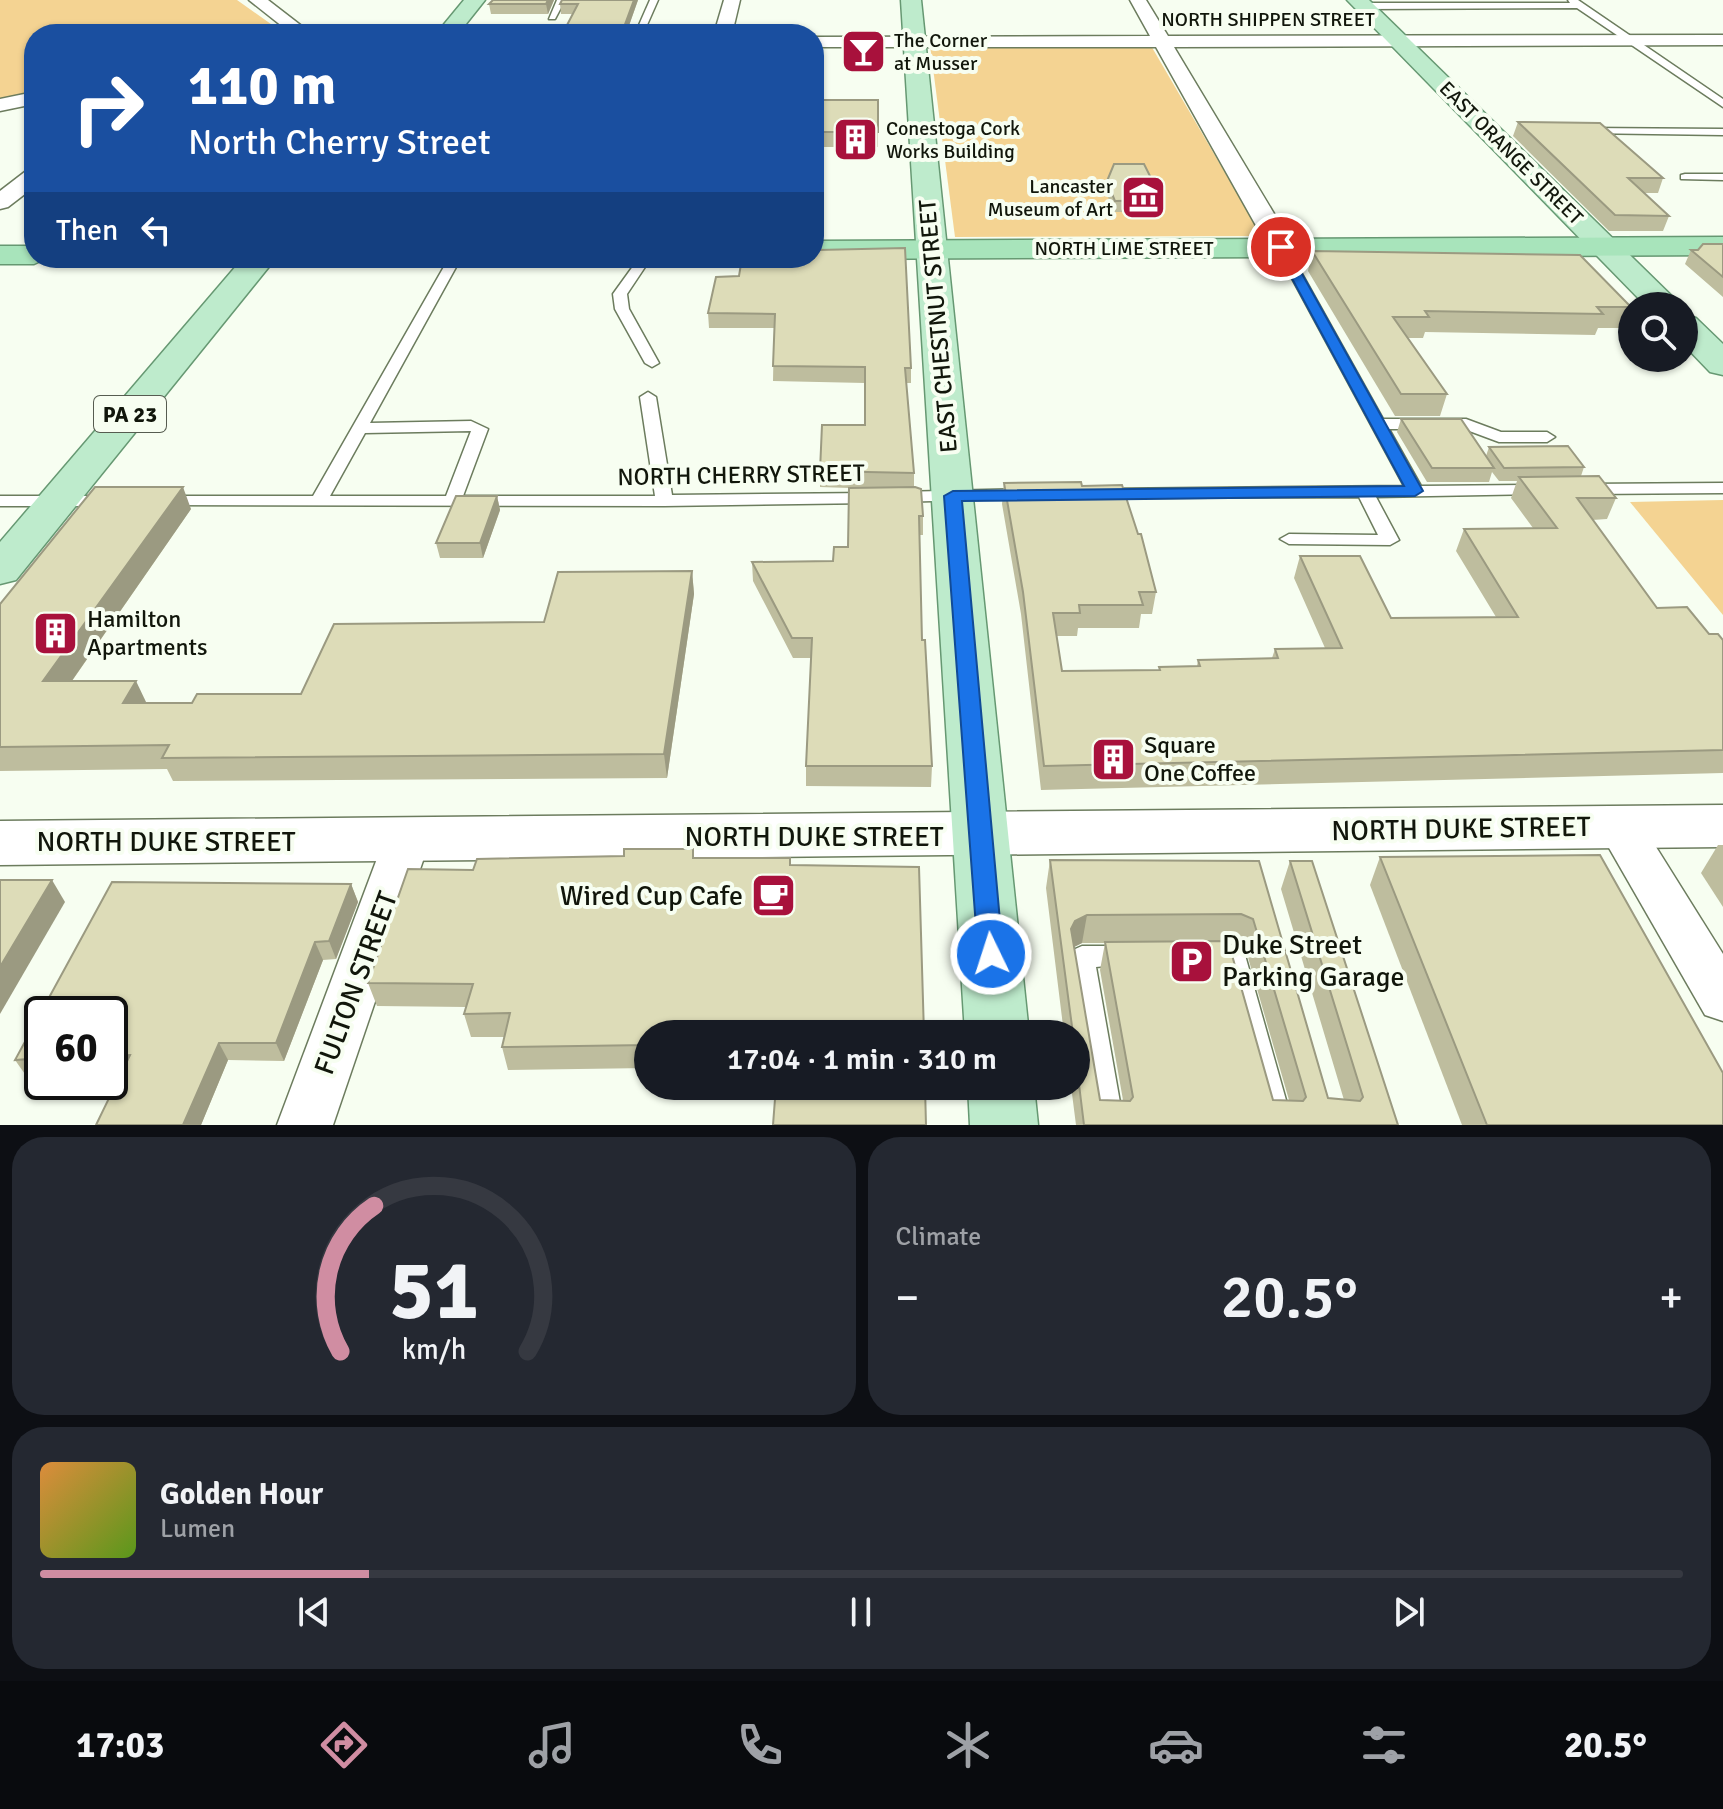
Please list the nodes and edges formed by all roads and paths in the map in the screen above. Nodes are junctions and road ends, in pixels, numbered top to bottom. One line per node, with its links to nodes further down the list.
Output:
1 (257, 0): 11 (street)
2 (475, 0): 12 (main road)
3 (561, 0): 10 (lane)
4 (654, 0): 13 (lane)
5 (732, 0): 14 (street)
6 (911, 0): 20 (main road, EAST CHESTNUT STREET)
7 (1138, 0): 17 (street)
8 (1575, 2): 9 (lane); 15 (lane)
9 (1360, 3): 18 (main road, EAST ORANGE STREET)
10 (552, 17)
11 (289, 24)
12 (455, 24)
13 (643, 24)
14 (726, 24)
15 (1631, 40): 16 (street, NORTH SHIPPEN STREET); 18 (street, NORTH SHIPPEN STREET); 22 (lane)
16 (1723, 40)
17 (1161, 41): 18 (street, NORTH SHIPPEN STREET); 20 (street, NORTH SHIPPEN STREET); 31 (street)
18 (1398, 41): 32 (main road, EAST ORANGE STREET)
19 (824, 42): 20 (street, NORTH SHIPPEN STREET)
20 (914, 42): 33 (main road, EAST CHESTNUT STREET)
21 (24, 100): 23 (street)
22 (1723, 104)
23 (0, 105)
24 (1567, 131): 25 (lane)
25 (1723, 132)
26 (1685, 177): 27 (lane)
27 (1723, 177)
28 (24, 184): 29 (street)
29 (0, 202)
30 (1723, 246): 32 (highway, NORTH LIME STREET)
31 (1281, 247): 32 (highway, NORTH LIME STREET); 33 (highway, NORTH LIME STREET); 45 (lane)
32 (1605, 247): 40 (main road, EAST ORANGE STREET)
33 (932, 249): 34 (highway, NORTH LIME STREET); 53 (main road, EAST CHESTNUT STREET)
34 (824, 250)
35 (0, 255): 36 (highway)
36 (24, 255)
37 (252, 268): 55 (main road, PA 23)
38 (449, 268): 46 (lane)
39 (638, 268): 42 (lane)
40 (1651, 292)
41 (1698, 339): 43 (main road)
42 (652, 363)
43 (1723, 364)
44 (648, 397): 58 (lane)
45 (1378, 424): 47 (lane); 49 (lane)
46 (360, 428): 56 (lane); 57 (lane)
47 (1547, 437)
48 (1723, 488): 49 (lane)
49 (1415, 491): 50 (lane)
50 (1365, 492): 52 (lane); 59 (lane)
51 (1043, 494): 53 (lane, NORTH CHERRY STREET)
52 (1090, 494)
53 (953, 496): 58 (lane, NORTH CHERRY STREET); 63 (main road, EAST CHESTNUT STREET)
54 (0, 501): 55 (lane, NORTH CHERRY STREET)
55 (58, 501): 56 (lane, NORTH CHERRY STREET); 60 (main road, PA 23)
56 (319, 501): 57 (lane, NORTH CHERRY STREET)
57 (453, 501): 58 (lane, NORTH CHERRY STREET)
58 (664, 501)
59 (1289, 539)
60 (0, 570)
61 (1723, 826): 62 (main road, NORTH DUKE STREET)
62 (1620, 827): 63 (main road, NORTH DUKE STREET); 68 (street)
63 (981, 836): 64 (main road, NORTH DUKE STREET); 69 (main road, EAST CHESTNUT STREET)
64 (407, 840): 65 (main road, NORTH DUKE STREET); 71 (street, FULTON STREET)
65 (0, 843)
66 (1157, 956): 73 (lane)
67 (1188, 956): 74 (lane)
68 (1723, 999)
69 (996, 1020)
70 (1002, 1100): 72 (main road)
71 (305, 1125)
72 (1004, 1125)
73 (1110, 1125)
74 (1279, 1125)

